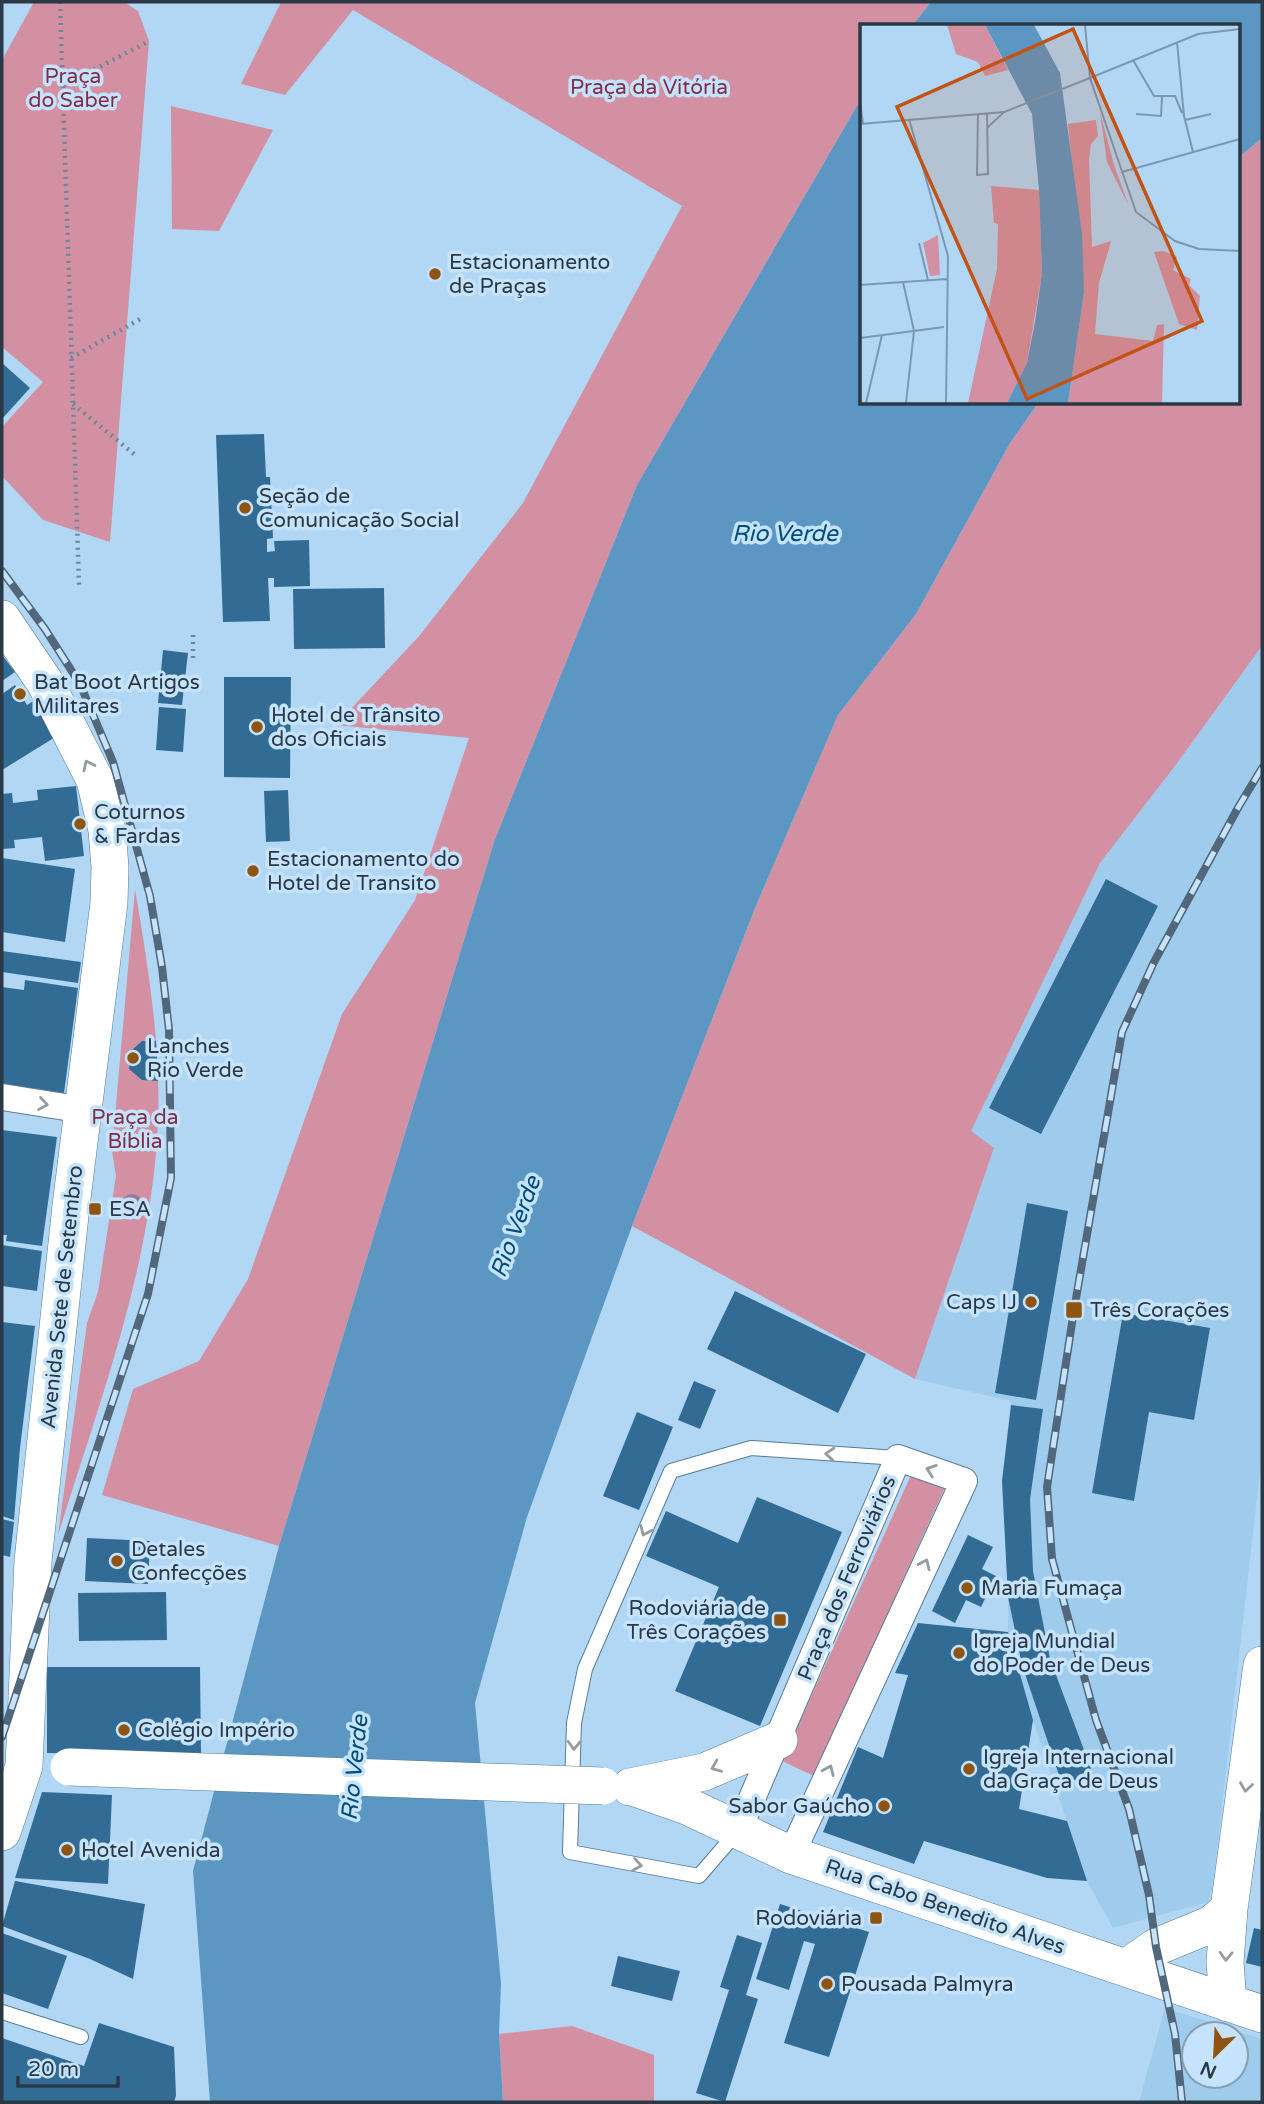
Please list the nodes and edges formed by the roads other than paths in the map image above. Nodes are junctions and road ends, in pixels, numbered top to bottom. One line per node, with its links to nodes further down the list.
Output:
1 (2, 619): 3 (main road, Avenida Sete de Setembro, one-way to 1)
2 (2, 1097): 3 (street, one-way to 3)
3 (84, 1110): 7 (main road, Avenida Sete de Setembro)
4 (898, 1458): 6 (street, Praça dos Ferroviários); 9 (lane, one-way to 9); 11 (street, Praça dos Ferroviários, one-way to 4)
5 (1262, 1665): 12 (main road, one-way to 12)
6 (779, 1740): 8 (main road, one-way to 8); 9 (street, Praça dos Ferroviários)
7 (24, 1766): 8 (main road, bridge); 10 (main road, Avenida Sete de Setembro)
8 (618, 1786): 9 (main road, Rua Cabo Benedito Alves)
9 (738, 1831): 11 (main road, Rua Cabo Benedito Alves)
10 (2, 1832)
11 (791, 1854): 14 (main road, Rua Cabo Benedito Alves)
12 (1229, 1909): 13 (main road); 15 (main road, one-way to 15)
13 (1184, 1936): 14 (main road); 15 (main road)
14 (1126, 1968): 15 (main road, Rua Cabo Benedito Alves)
15 (1215, 1998): 17 (main road, Rua Cabo Benedito Alves)
16 (2, 2012): 18 (lane)
17 (1262, 2014)
18 (81, 2038)

